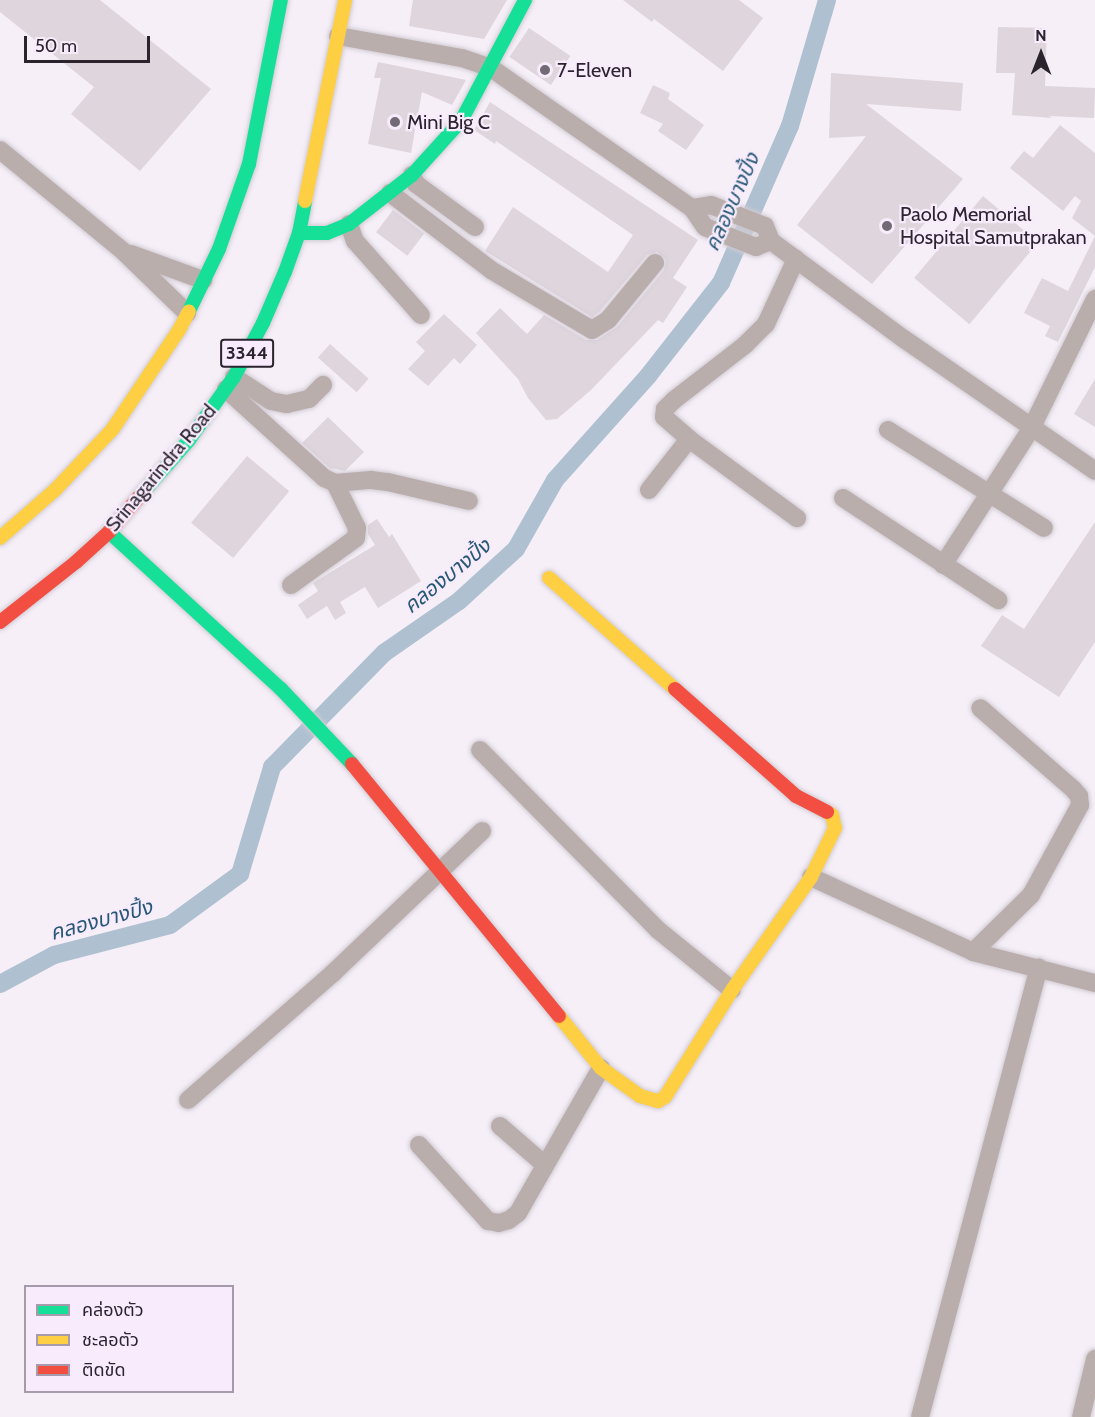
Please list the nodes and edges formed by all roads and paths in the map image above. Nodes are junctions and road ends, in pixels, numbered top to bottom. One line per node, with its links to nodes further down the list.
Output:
1 (281, 0): 17 (street)
2 (345, 0): 4 (street, Srinagarindra Road / 3344)
3 (525, 0): 5 (street)
4 (338, 36): 5 (street); 12 (street, Srinagarindra Road / 3344)
5 (491, 68): 7 (street); 9 (street)
6 (0, 150): 14 (street)
7 (412, 175): 8 (street); 11 (street)
8 (390, 193): 10 (street); 16 (street)
9 (692, 208): 13 (street); 13 (street)
10 (349, 224): 12 (street); 20 (street)
11 (475, 227)
12 (299, 233): 21 (street, Srinagarindra Road / 3344)
13 (764, 238): 15 (street)
14 (124, 252): 17 (street); 19 (street)
15 (796, 259): 23 (street); 25 (street)
16 (655, 263)
17 (203, 280): 19 (street)
18 (1095, 299): 23 (street)
19 (187, 313): 35 (street)
20 (421, 315)
21 (230, 383): 22 (street); 27 (street); 34 (street, Srinagarindra Road / 3344)
22 (323, 385)
23 (1031, 429): 26 (street); 29 (street)
24 (888, 430): 29 (street)
25 (689, 439): 28 (street); 32 (street)
26 (1095, 471)
27 (335, 483): 31 (street); 38 (street)
28 (649, 490)
29 (989, 494): 33 (street); 36 (street)
30 (843, 498): 36 (street)
31 (469, 501)
32 (797, 518)
33 (1044, 528)
34 (109, 531): 40 (street, Srinagarindra Road / 3344); 44 (street)
35 (0, 538)
36 (943, 565): 39 (street)
37 (549, 578): 45 (street)
38 (291, 585)
39 (998, 600)
40 (0, 622)
41 (980, 708): 46 (street)
42 (480, 750): 49 (street)
43 (482, 831): 44 (street)
44 (440, 871): 50 (street); 51 (street)
45 (811, 877): 46 (street); 49 (street)
46 (973, 952): 47 (street)
47 (1039, 968): 48 (street); 56 (street)
48 (1094, 980)
49 (732, 990): 50 (street)
50 (601, 1068): 54 (street)
51 (189, 1100)
52 (500, 1126): 54 (street)
53 (419, 1145): 54 (street)
54 (545, 1165)
55 (1095, 1359): 57 (street)
56 (920, 1417)
57 (1081, 1417)

